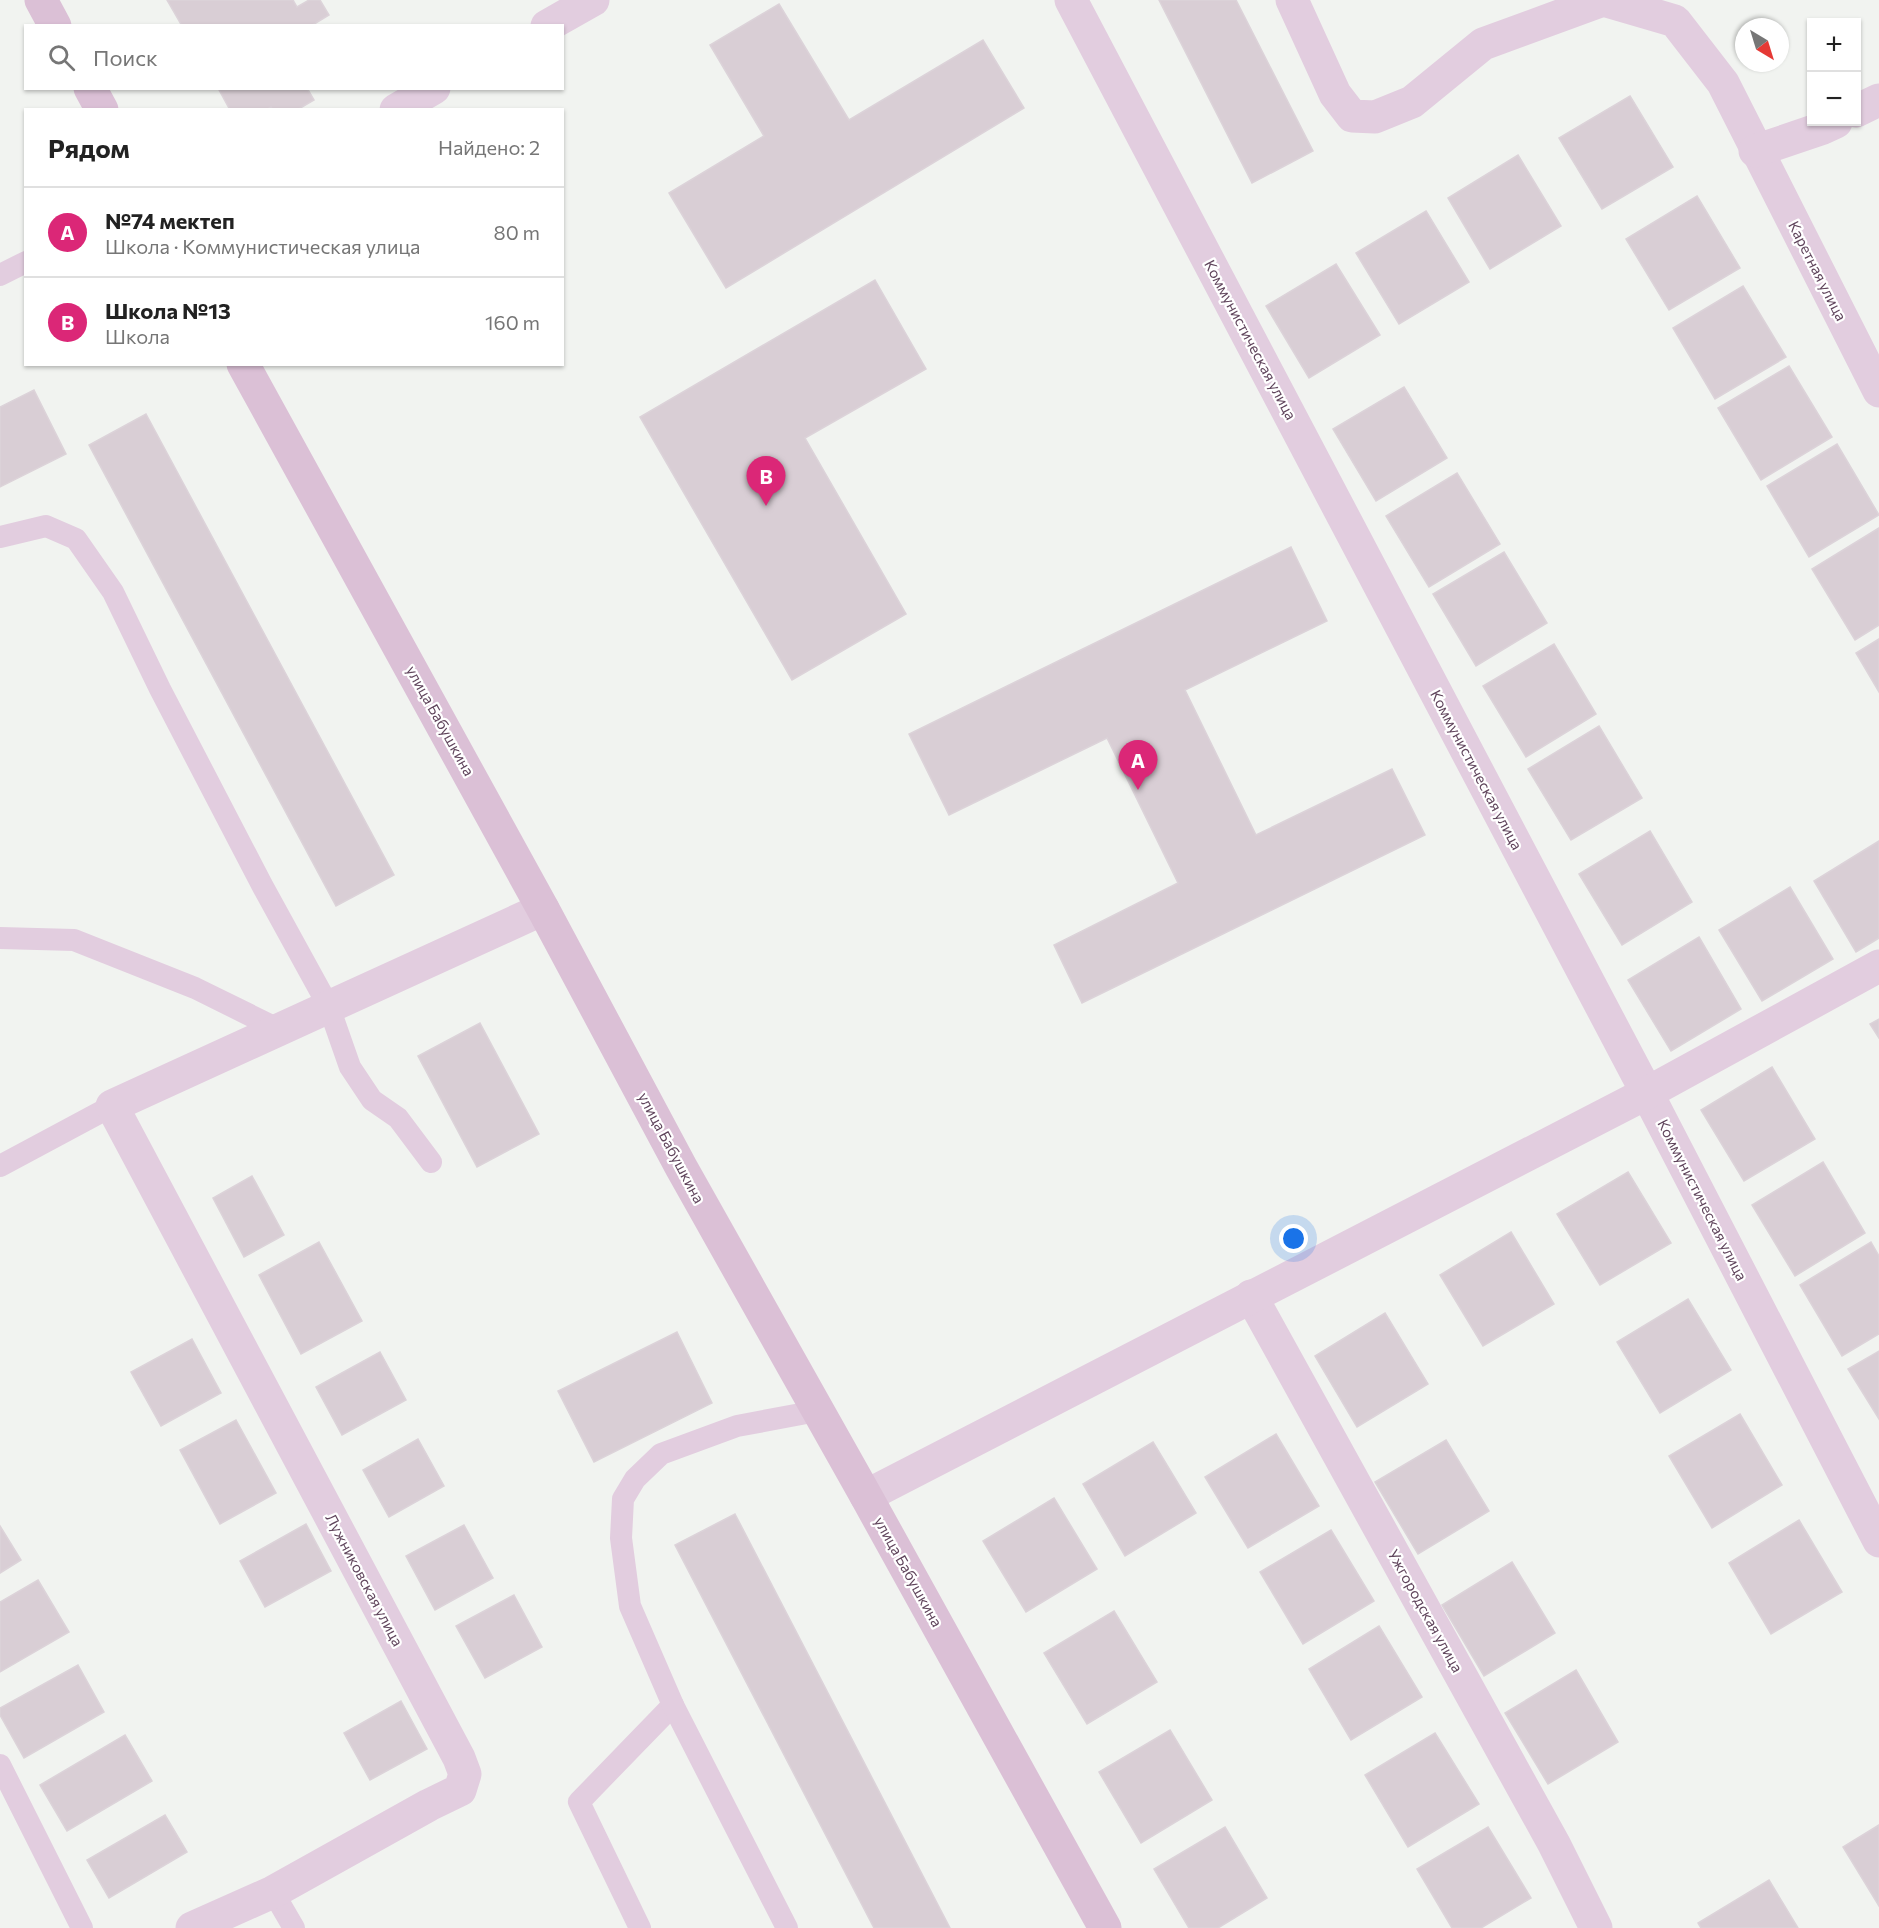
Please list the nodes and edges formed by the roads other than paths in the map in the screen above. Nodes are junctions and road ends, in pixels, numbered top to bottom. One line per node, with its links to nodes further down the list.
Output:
1 (41, 0): 5 (street)
2 (593, 0): 6 (street)
3 (1071, 0): 25 (street, Коммунистическая улица)
4 (1292, 0): 14 (street, Каретная улица)
5 (54, 24)
6 (551, 24)
7 (91, 90): 10 (street)
8 (431, 90): 11 (street)
9 (1879, 100): 12 (street)
10 (101, 108)
11 (399, 108)
12 (1861, 109)
13 (1827, 126): 14 (street)
14 (1755, 151): 18 (street, Каретная улица)
15 (24, 263): 16 (lane)
16 (0, 274)
17 (244, 366): 20 (street, улица Бабушкина)
18 (1879, 391)
19 (0, 537): 23 (lane)
20 (543, 909): 23 (street); 30 (street, улица Бабушкина)
21 (0, 938): 24 (lane)
22 (1879, 966): 25 (street)
23 (330, 1007): 24 (street); 27 (lane)
24 (280, 1029): 26 (street)
25 (1647, 1093): 29 (street); 32 (street, Коммунистическая улица)
26 (112, 1106): 28 (lane); 35 (street, Лужниковская улица)
27 (431, 1162)
28 (0, 1166)
29 (1251, 1296): 31 (street); 42 (street, Ужгородская улица)
30 (817, 1411): 31 (street, улица Бабушкина); 33 (lane)
31 (866, 1496): 41 (street, улица Бабушкина)
32 (1879, 1541)
33 (673, 1705): 39 (lane); 40 (lane)
34 (0, 1765): 36 (lane)
35 (273, 1892): 37 (street, Лужниковская улица); 38 (lane)
36 (82, 1928)
37 (192, 1928)
38 (294, 1928)
39 (640, 1928)
40 (786, 1928)
41 (1105, 1928)
42 (1596, 1928)

